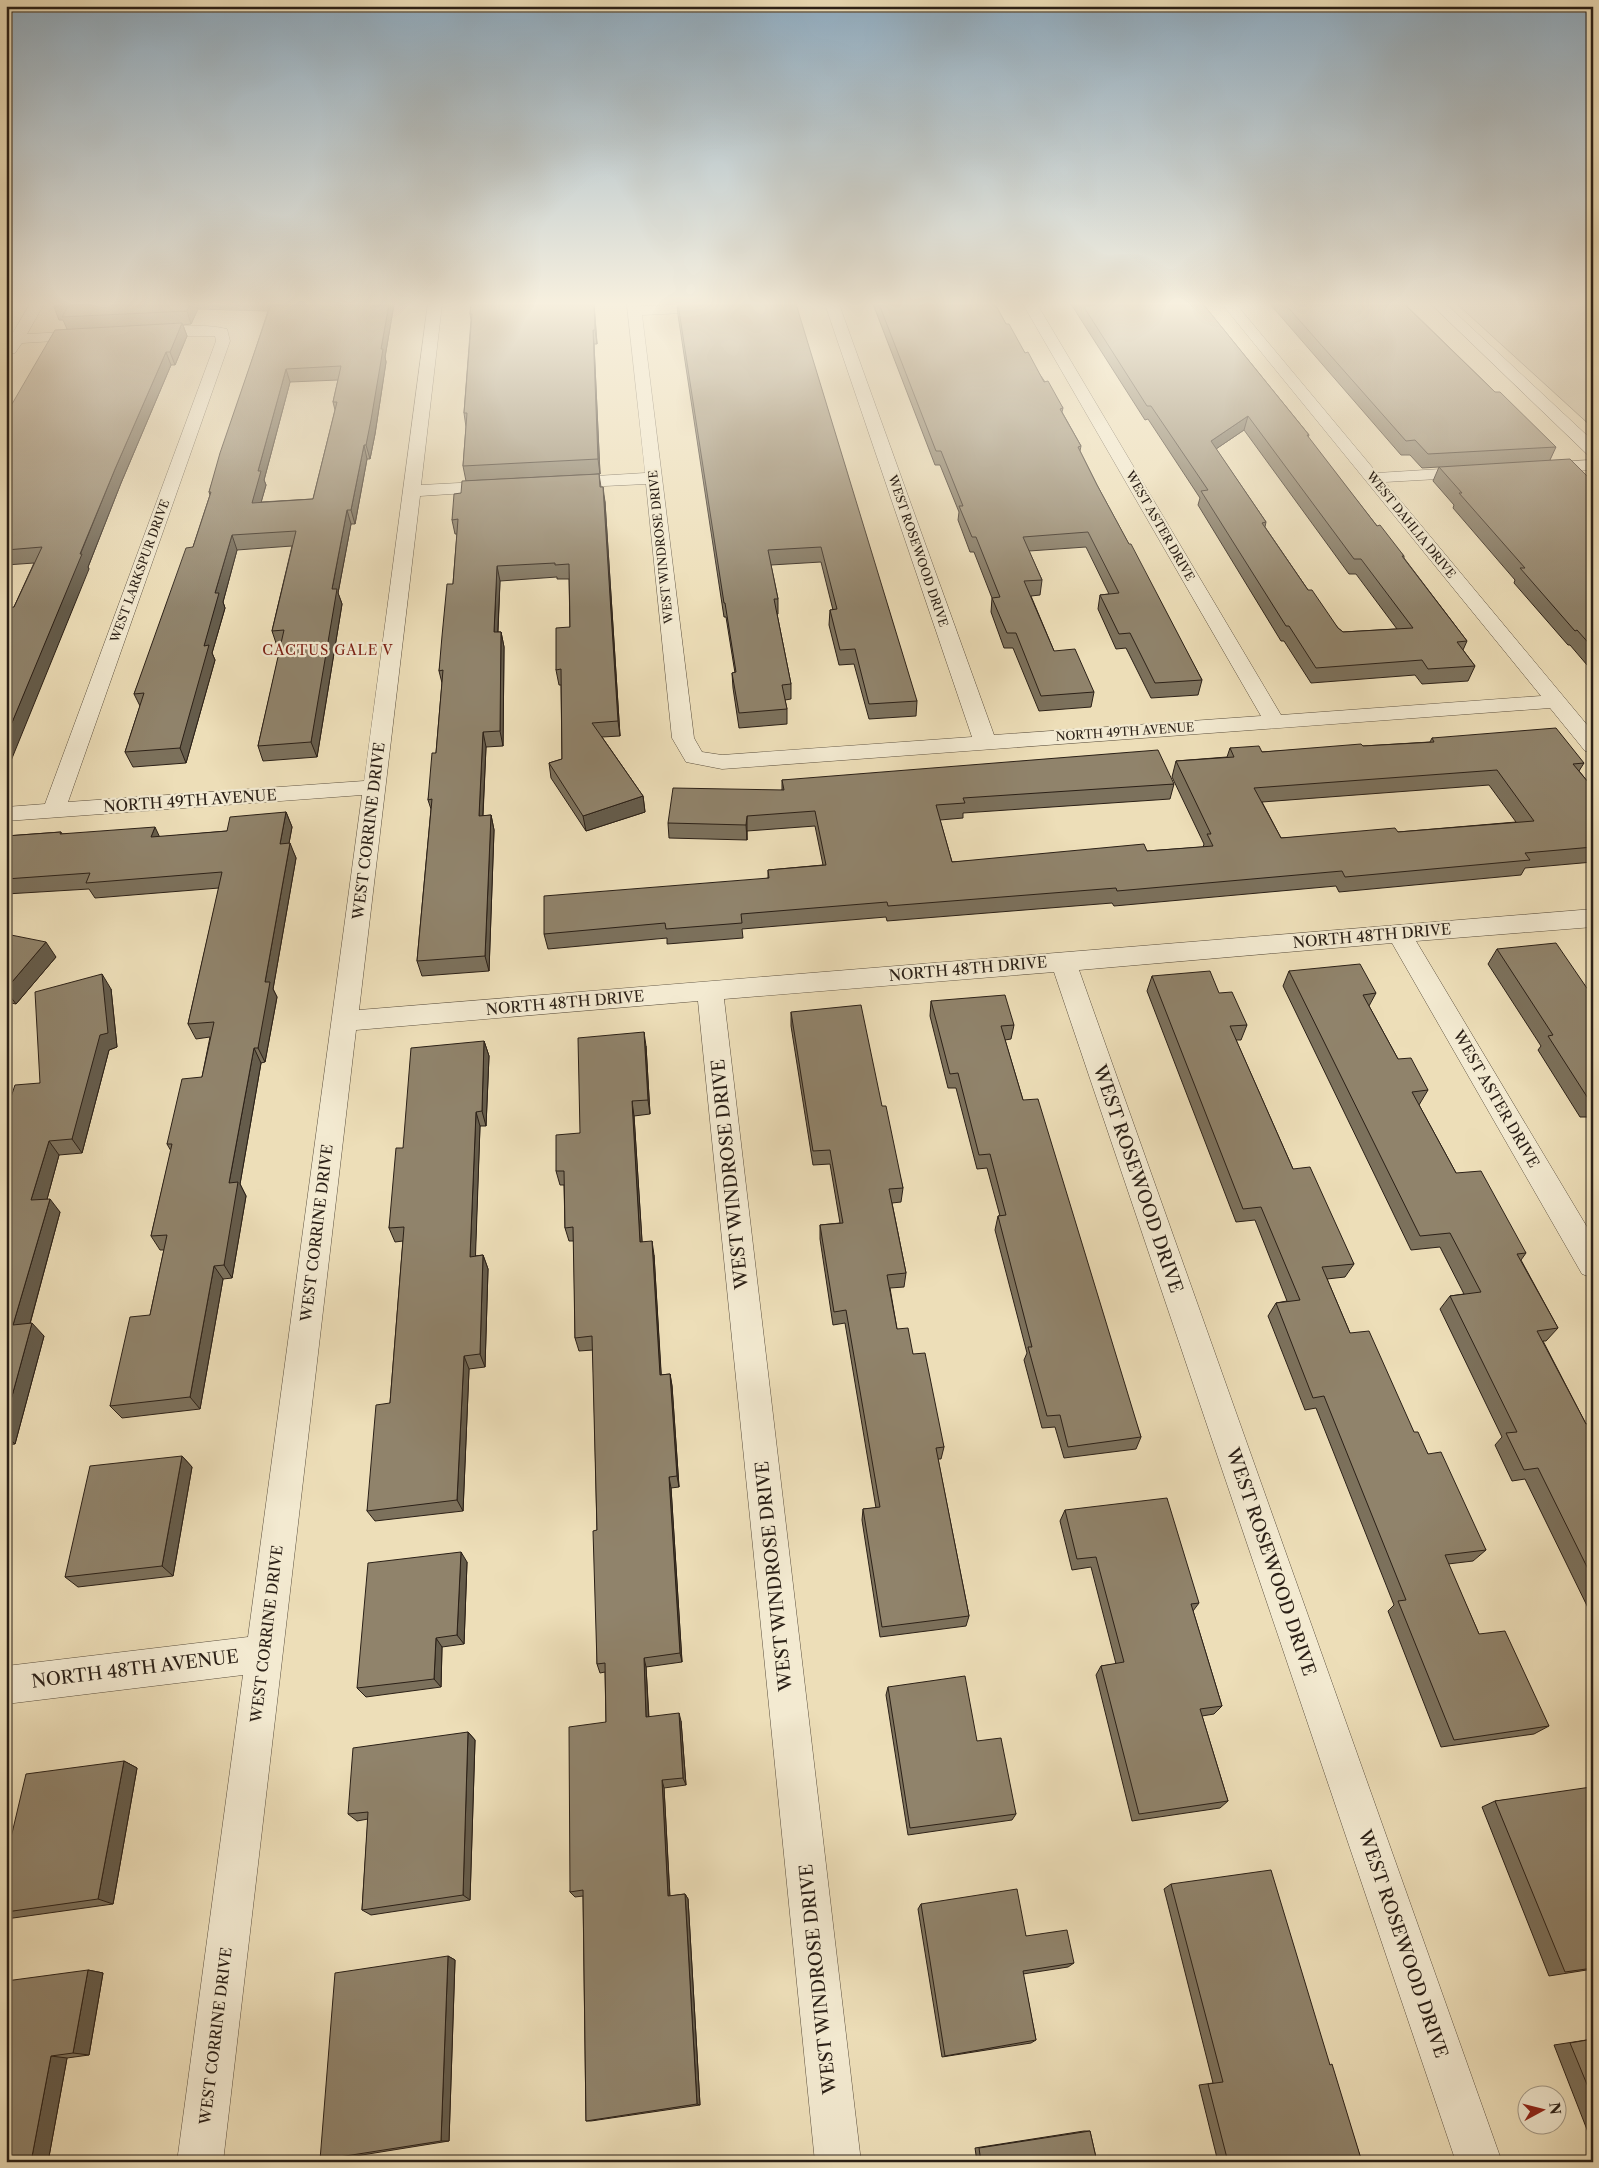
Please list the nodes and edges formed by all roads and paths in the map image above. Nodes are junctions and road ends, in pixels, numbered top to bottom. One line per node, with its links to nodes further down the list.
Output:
1 (200, 405): 23 (street, WEST LARKSPUR DRIVE)
2 (422, 405): 16 (street, WEST CORRINE DRIVE)
3 (645, 405): 12 (street, WEST WINDROSE DRIVE)
4 (867, 405): 19 (street, WEST ROSEWOOD DRIVE)
5 (1089, 405): 18 (street, WEST ASTER DRIVE)
6 (1312, 405): 13 (street, WEST DAHLIA DRIVE)
7 (1545, 405): 8 (street)
8 (1593, 450)
9 (1593, 465): 10 (street)
10 (1521, 469)
11 (1491, 471): 13 (street)
12 (654, 478): 14 (street); 21 (street, WEST WINDROSE DRIVE)
13 (1372, 478): 17 (street, WEST DAHLIA DRIVE)
14 (547, 484)
15 (518, 485): 16 (street)
16 (411, 491): 22 (street, WEST CORRINE DRIVE)
17 (1557, 702): 18 (street, NORTH 49TH AVENUE); 20 (street, WEST DAHLIA DRIVE)
18 (1275, 722): 19 (street, NORTH 49TH AVENUE)
19 (985, 742): 21 (street, NORTH 49TH AVENUE)
20 (1593, 746)
21 (694, 757)
22 (375, 788): 23 (street, NORTH 49TH AVENUE); 29 (street, WEST CORRINE DRIVE)
23 (54, 810): 24 (street, NORTH 49TH AVENUE)
24 (6, 814)
25 (1593, 918): 26 (street, NORTH 48TH DRIVE)
26 (1399, 934): 27 (street, NORTH 48TH DRIVE); 30 (street, WEST ASTER DRIVE)
27 (1062, 961): 28 (street, NORTH 48TH DRIVE); 35 (street, WEST ROSEWOOD DRIVE)
28 (710, 991): 29 (street, NORTH 48TH DRIVE); 34 (street, WEST WINDROSE DRIVE)
29 (344, 1021): 31 (street, WEST CORRINE DRIVE)
30 (1593, 1265)
31 (264, 1654): 32 (street, NORTH 48TH AVENUE); 33 (street, WEST CORRINE DRIVE)
32 (6, 1685)
33 (200, 2162)
34 (838, 2162)
35 (1479, 2162)

